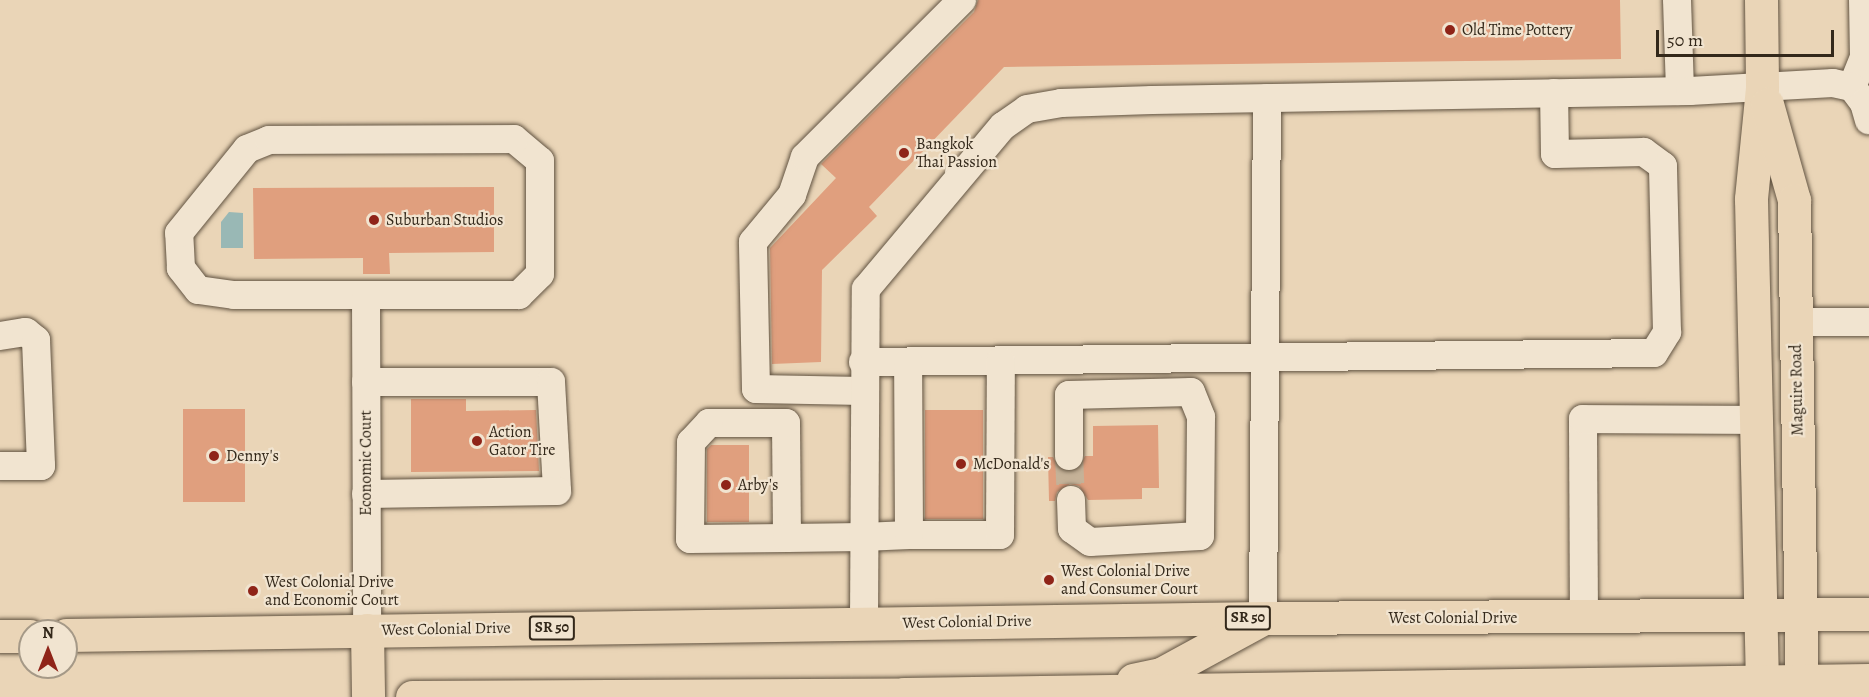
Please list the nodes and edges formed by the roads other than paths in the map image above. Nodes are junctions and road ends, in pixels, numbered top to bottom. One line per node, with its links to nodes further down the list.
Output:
1 (962, 0): 21 (lane)
2 (1677, 0): 7 (lane)
3 (1761, 0): 6 (main road, Maguire Road)
4 (1863, 0): 5 (lane)
5 (1852, 87): 6 (lane); 10 (lane)
6 (1762, 88): 7 (lane); 12 (main road, Maguire Road); 24 (main road, Maguire Road)
7 (1680, 91): 8 (lane)
8 (1554, 93): 9 (lane); 16 (lane)
9 (1267, 98): 16 (lane); 18 (lane)
10 (1869, 120)
11 (366, 296): 11 (lane); 20 (lane, Economic Court)
12 (1796, 322): 13 (lane); 33 (main road, Maguire Road)
13 (1869, 322)
14 (0, 336): 27 (lane)
15 (1191, 359): 16 (lane); 17 (lane); 23 (lane)
16 (1266, 359): 37 (lane)
17 (1001, 361): 19 (lane); 30 (lane)
18 (863, 362): 19 (lane); 22 (lane)
19 (908, 362): 30 (lane)
20 (366, 382): 28 (lane, Economic Court); 28 (lane)
21 (756, 389): 22 (lane); 25 (lane)
22 (863, 391): 31 (lane)
23 (1191, 392): 26 (lane); 29 (lane)
24 (1755, 420): 35 (main road, Maguire Road); 36 (lane)
25 (745, 423): 32 (lane); 32 (lane)
26 (1070, 456)
27 (0, 466)
28 (366, 494): 39 (lane, Economic Court)
29 (1071, 500)
30 (909, 535): 31 (lane)
31 (863, 537): 32 (lane); 38 (lane)
32 (787, 538)
33 (1802, 615): 34 (main road, West Colonial Drive / SR 50); 35 (main road, West Colonial Drive / SR 50); 44 (main road, Maguire Road)
34 (1869, 615)
35 (1759, 616): 36 (main road, West Colonial Drive / SR 50); 45 (main road, Maguire Road)
36 (1584, 617): 37 (main road, West Colonial Drive / SR 50)
37 (1263, 618): 38 (main road, West Colonial Drive / SR 50); 47 (main road)
38 (864, 624): 39 (main road, West Colonial Drive / SR 50)
39 (367, 630): 40 (main road, West Colonial Drive / SR 50); 50 (main road)
40 (78, 635)
41 (0, 636): 42 (main road)
42 (18, 636)
43 (1869, 680): 44 (main road)
44 (1802, 689): 45 (main road)
45 (1761, 690): 46 (main road)
46 (1430, 692): 47 (main road)
47 (1076, 694): 49 (main road)
48 (654, 696): 49 (main road); 51 (main road)
49 (866, 696)
50 (368, 697)
51 (412, 697)

